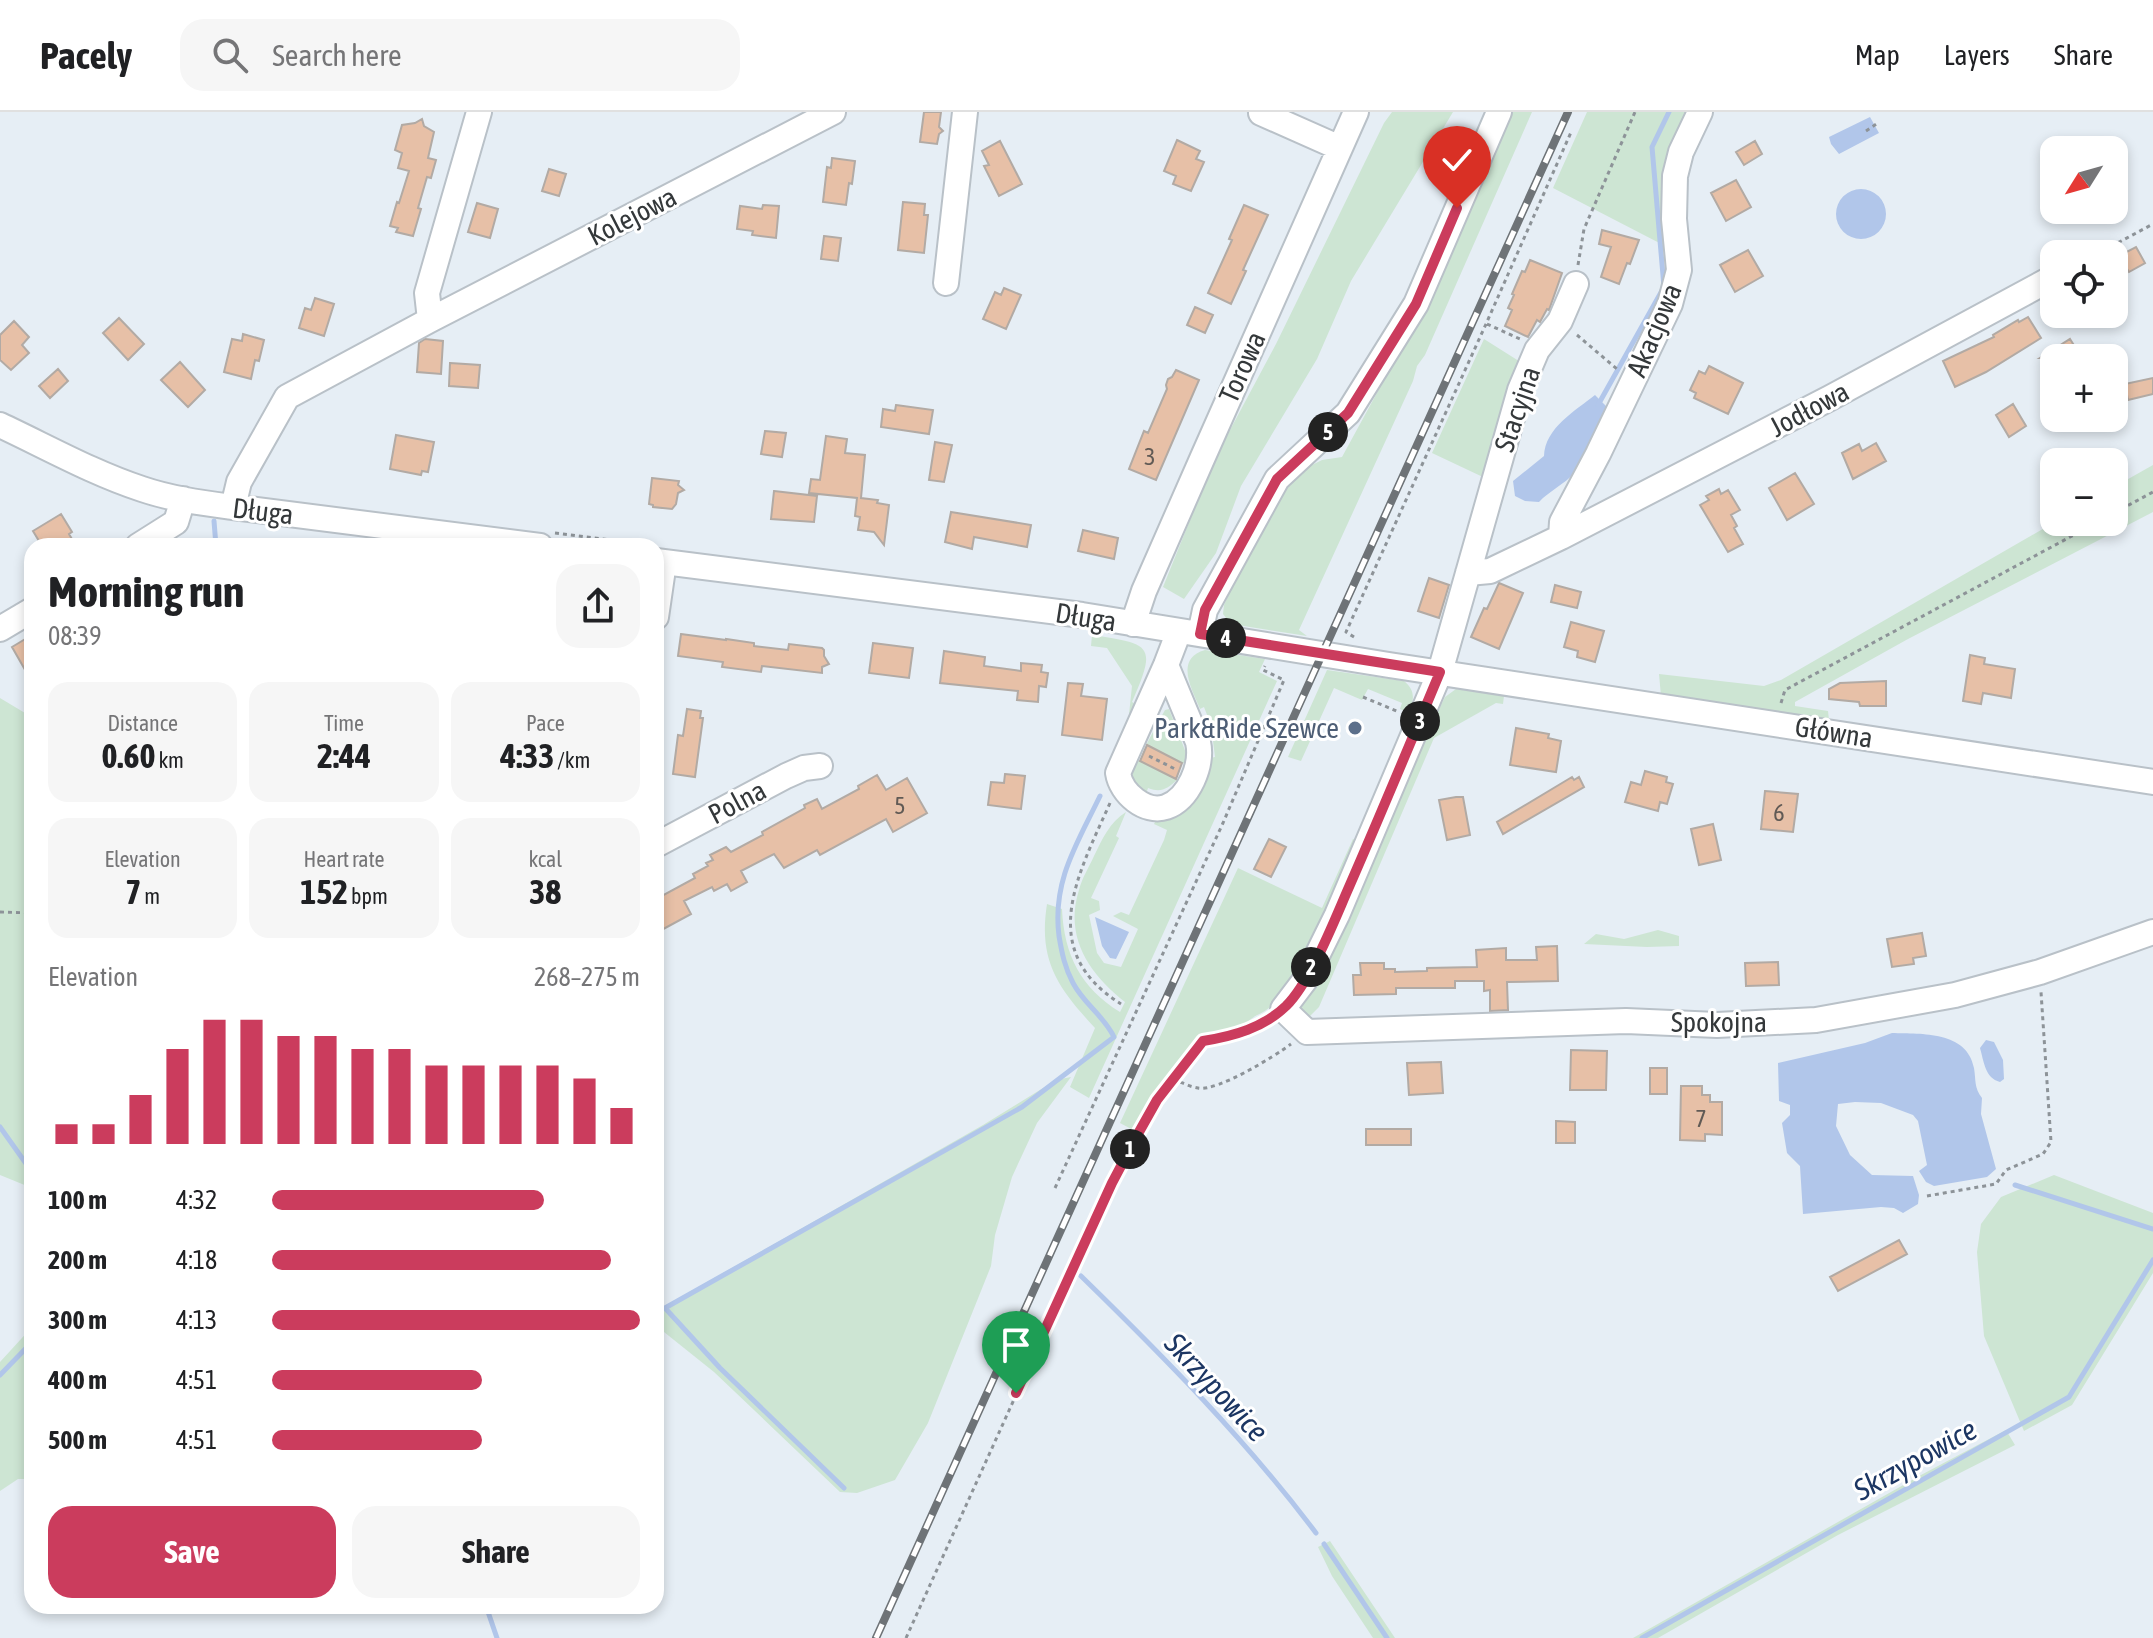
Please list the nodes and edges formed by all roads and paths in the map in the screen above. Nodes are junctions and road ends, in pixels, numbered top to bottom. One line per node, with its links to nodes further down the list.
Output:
1 (479, 112): 18 (street)
2 (833, 112): 18 (street, Kolejowa)
3 (965, 112): 15 (street)
4 (1356, 112): 12 (street, Torowa)
5 (1499, 112): 37 (street)
6 (1635, 112): 16 (path)
7 (1700, 112): 29 (street, Akacjowa)
8 (1261, 113): 12 (street)
9 (1878, 123): 11 (path)
10 (1572, 130): 20 (path)
11 (1866, 131)
12 (1340, 148): 35 (street, Torowa)
13 (2153, 224): 14 (path)
14 (2123, 240)
15 (946, 283)
16 (1576, 284): 19 (street, Stacyjna)
17 (2040, 285): 29 (street, Jodłowa)
18 (430, 320): 27 (street, Kolejowa)
19 (1560, 321): 21 (street, Stacyjna); 22 (path)
20 (1486, 324): 21 (path); 38 (path)
21 (1537, 350): 33 (street, Stacyjna)
22 (1616, 367)
23 (0, 425): 25 (street, Długa)
24 (2153, 492): 26 (path)
25 (183, 499): 27 (street, Długa); 30 (street)
26 (2128, 505)
27 (233, 507): 31 (street, Długa)
28 (2072, 536): 43 (path)
29 (1561, 537): 33 (street, Jodłowa)
30 (151, 538)
31 (477, 538)
32 (664, 562): 35 (street, Długa)
33 (1468, 573): 41 (street, Stacyjna)
34 (24, 615): 36 (street)
35 (1133, 624): 37 (street, Długa)
36 (0, 629)
37 (1190, 632): 40 (street); 41 (street, Długa)
38 (1355, 637)
39 (1269, 657): 60 (path)
40 (1166, 665): 46 (street); 48 (street)
41 (1440, 672): 42 (street, Długa); 57 (street, Stacyjna)
42 (1514, 684): 50 (street, Główna)
43 (1785, 690)
44 (1363, 697): 45 (path)
45 (1410, 717)
46 (1129, 747): 48 (path); 49 (street)
47 (820, 766): 51 (street, Polna)
48 (1193, 777): 49 (street)
49 (1119, 782): 56 (path)
50 (2153, 782)
51 (664, 841)
52 (0, 912): 53 (path)
53 (24, 913)
54 (2153, 932): 55 (street, Spokojna)
55 (2040, 972): 58 (street, Spokojna); 61 (path)
56 (1121, 1004)
57 (1283, 1009): 58 (street); 59 (path)
58 (1307, 1032): 59 (path)
59 (1173, 1079): 62 (path)
60 (1055, 1188)
61 (1927, 1196)
62 (906, 1638)

